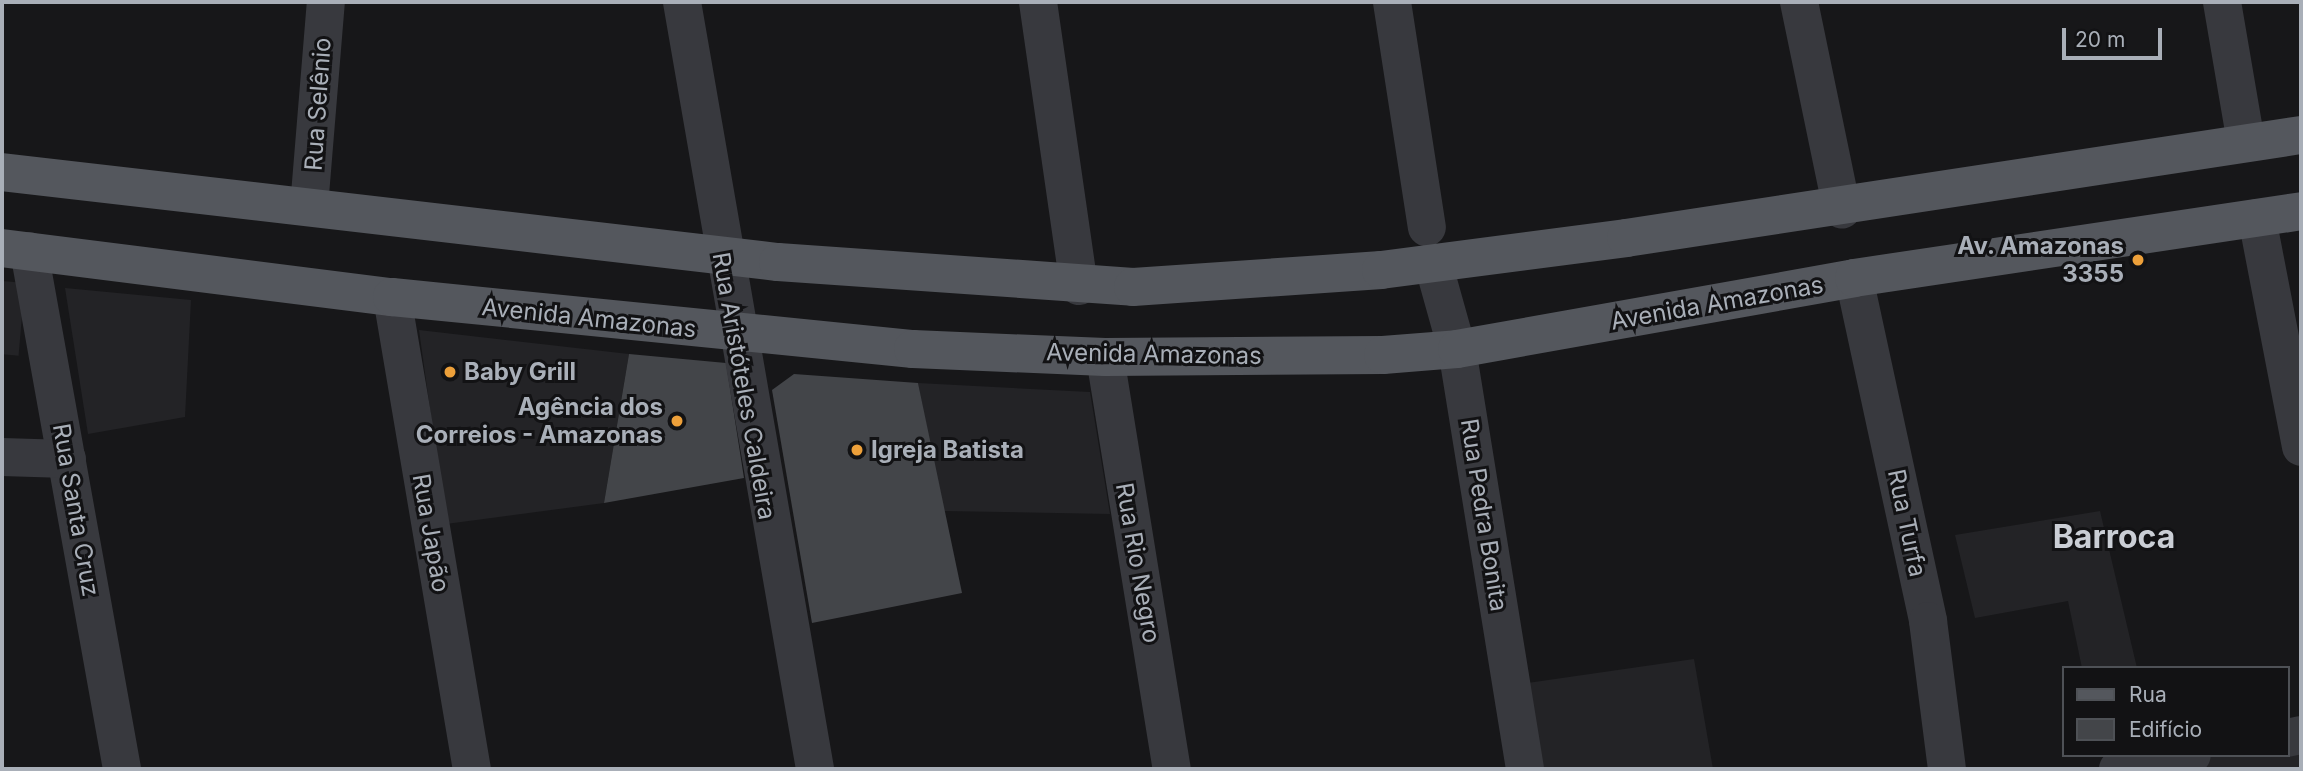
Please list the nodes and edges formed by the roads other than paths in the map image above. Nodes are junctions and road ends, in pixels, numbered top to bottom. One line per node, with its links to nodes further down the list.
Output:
1 (326, 2): 10 (street, Rua Selênio)
2 (682, 2): 16 (street, Rua Aristóteles Caldeira)
3 (1038, 2): 18 (street)
4 (1392, 2): 14 (street, Rua Pedra Bonita)
5 (1798, 2): 11 (street)
6 (2222, 2): 8 (street)
7 (2301, 135): 8 (main road)
8 (2246, 143): 11 (main road)
9 (2, 172): 10 (main road)
10 (309, 207): 16 (main road)
11 (1842, 210): 14 (main road)
12 (2301, 211): 13 (main road, Avenida Amazonas)
13 (2257, 219): 17 (main road, Avenida Amazonas); 23 (street)
14 (1430, 245): 18 (main road); 21 (street, Rua Pedra Bonita)
15 (15, 250): 19 (main road, Avenida Amazonas); 25 (street, Rua Santa Cruz)
16 (721, 255): 18 (main road); 20 (street, Rua Aristóteles Caldeira)
17 (1854, 278): 21 (main road, Avenida Amazonas); 32 (street, Rua Turfa)
18 (1079, 286)
19 (392, 297): 20 (main road, Avenida Amazonas); 28 (street, Rua Japão)
20 (736, 334): 22 (main road, Avenida Amazonas); 29 (street, Rua Aristóteles Caldeira)
21 (1457, 349): 22 (main road, Avenida Amazonas); 31 (street, Rua Pedra Bonita)
22 (1105, 357): 30 (street, Rua Rio Negro)
23 (2301, 447)
24 (2, 457): 25 (street)
25 (66, 458): 27 (street, Rua Santa Cruz)
26 (2181, 757): 33 (street)
27 (122, 769)
28 (472, 769)
29 (815, 769)
30 (1172, 769)
31 (1525, 769)
32 (1947, 769)
33 (2118, 769)

